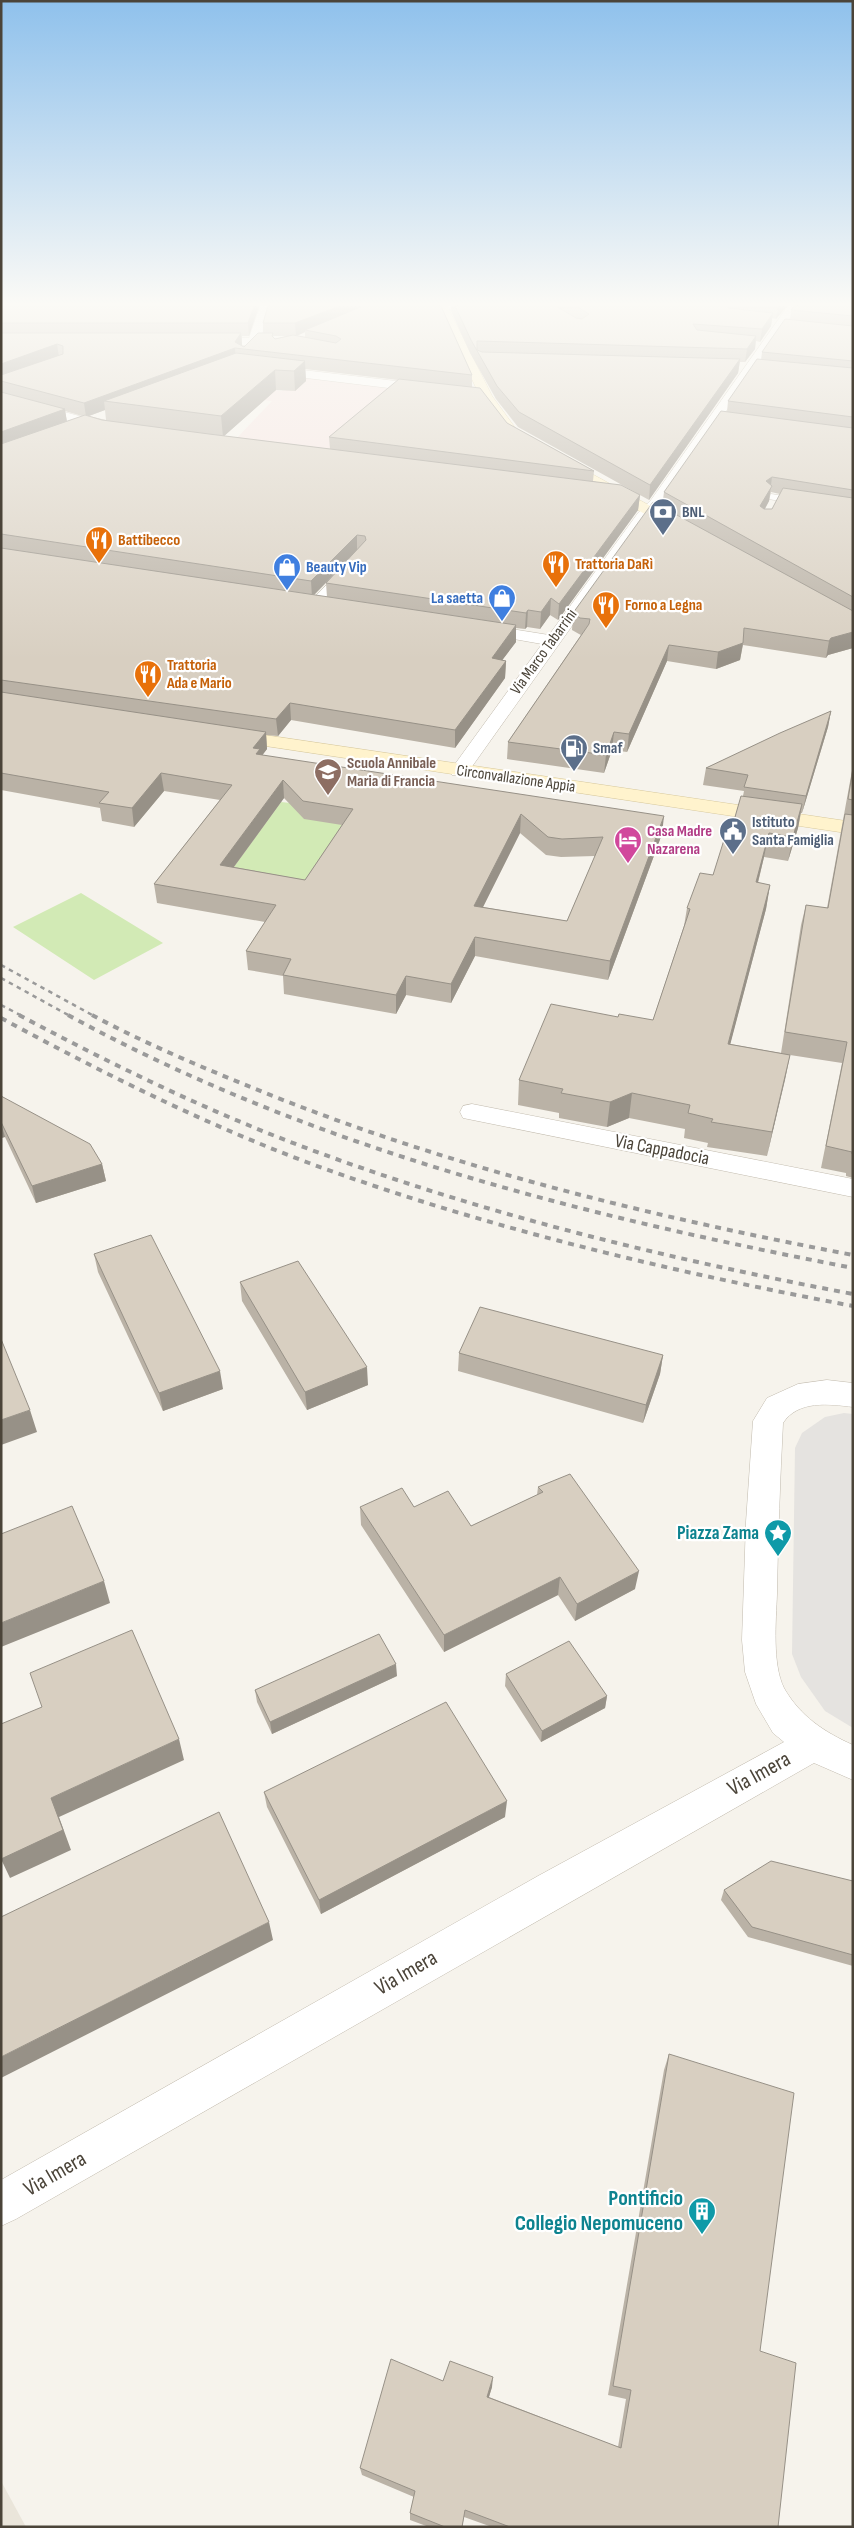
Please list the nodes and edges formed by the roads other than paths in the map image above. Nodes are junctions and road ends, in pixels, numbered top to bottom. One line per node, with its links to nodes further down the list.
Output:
1 (82, 424): 5 (street)
2 (90, 424): 6 (street)
3 (505, 424): 7 (street)
4 (710, 424): 13 (street, Via Marco Tabarrini)
5 (68, 429)
6 (124, 430)
7 (517, 435)
8 (551, 455): 10 (street)
9 (579, 489): 10 (street)
10 (620, 494): 13 (street)
11 (773, 500): 12 (lane)
12 (815, 503)
13 (647, 510): 14 (street); 20 (street, Via Marco Tabarrini)
14 (694, 536)
15 (347, 569): 17 (lane)
16 (294, 601): 17 (street)
17 (314, 604): 18 (street)
18 (334, 607)
19 (462, 627): 20 (street)
20 (552, 640): 22 (street, Via Marco Tabarrini)
21 (211, 734): 22 (street, Circonvallazione Appia)
22 (459, 770): 23 (street, Circonvallazione Appia)
23 (853, 828)
24 (472, 1112): 25 (street, Via Cappadocia)
25 (853, 1188)
26 (853, 1395): 27 (street)
27 (813, 1745): 28 (street); 29 (street, Via Imera)
28 (853, 1762)
29 (1, 2204)

